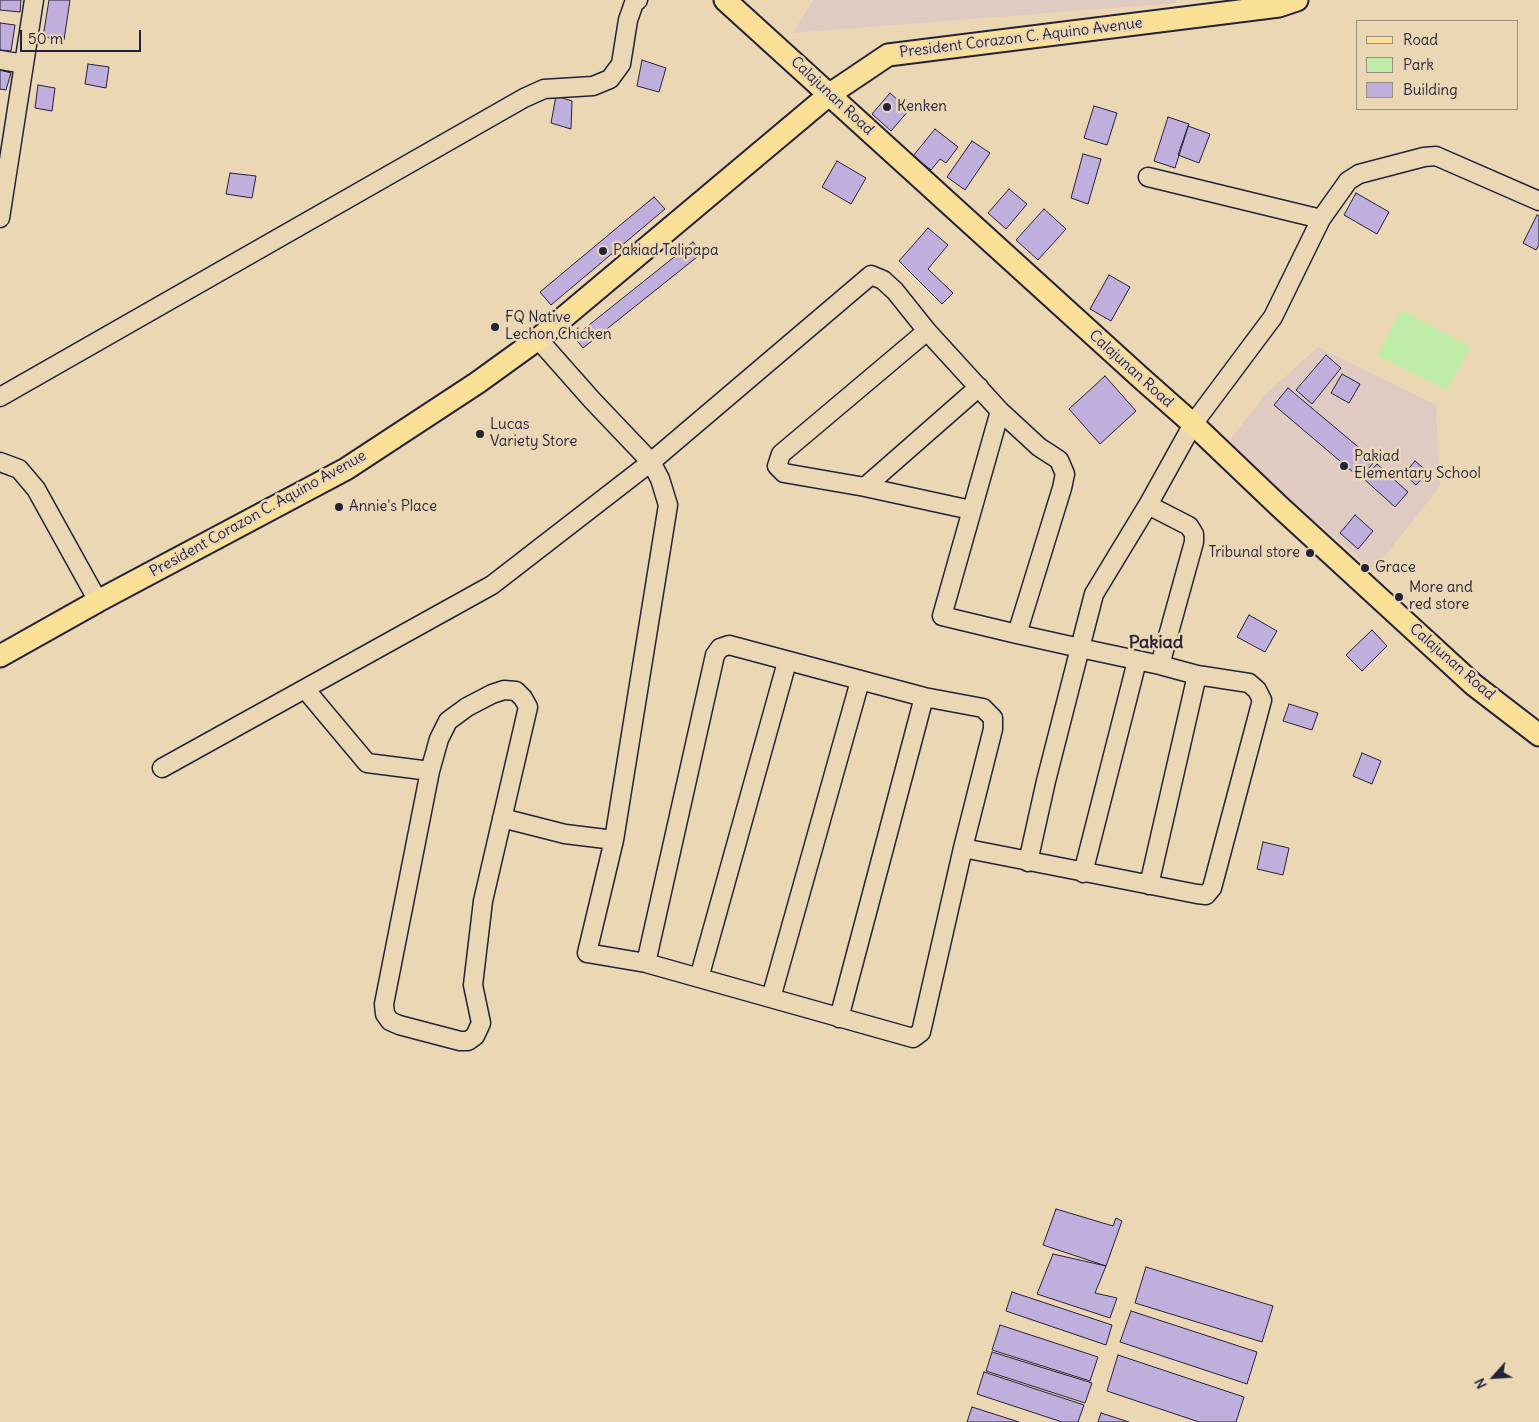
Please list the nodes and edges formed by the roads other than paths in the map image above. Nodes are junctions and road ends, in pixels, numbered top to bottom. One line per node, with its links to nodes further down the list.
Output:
1 (34, 0): 6 (street)
2 (638, 0): 16 (street)
3 (725, 0): 7 (main road, Calajunan Road)
4 (1298, 0): 7 (main road, President Corazon C. Aquino Avenue)
5 (0, 60): 6 (street)
6 (24, 64): 8 (street)
7 (830, 94): 14 (main road, President Corazon C. Aquino Avenue); 18 (main road, Calajunan Road)
8 (7, 123): 11 (street)
9 (1148, 177): 12 (street)
10 (1539, 200): 12 (street)
11 (0, 218)
12 (1321, 219): 18 (street)
13 (927, 331): 15 (street); 20 (street); 21 (street)
14 (538, 339): 20 (street); 24 (main road, President Corazon C. Aquino Avenue)
15 (979, 387): 17 (street); 21 (street)
16 (0, 396)
17 (1000, 411): 23 (street); 25 (street)
18 (1193, 424): 22 (street); 35 (main road, Calajunan Road)
19 (0, 462): 24 (street)
20 (651, 462): 33 (street); 39 (street)
21 (865, 487): 23 (street)
22 (1148, 505): 26 (street); 30 (street)
23 (971, 510): 25 (street)
24 (98, 601): 27 (main road, President Corazon C. Aquino Avenue)
25 (1018, 634): 26 (street)
26 (1080, 648): 28 (street); 41 (street)
27 (0, 656)
28 (1138, 661): 30 (street); 42 (street)
29 (787, 662): 32 (street); 44 (street); 45 (street)
30 (1160, 665): 31 (street)
31 (1197, 674): 43 (street); 43 (street)
32 (860, 681): 34 (street); 46 (street)
33 (304, 689): 36 (street); 37 (street)
34 (924, 697): 40 (street); 47 (street)
35 (1539, 735)
36 (162, 768)
37 (430, 771): 38 (street); 38 (street)
38 (502, 818): 39 (street)
39 (614, 840): 44 (street)
40 (962, 848): 41 (street); 47 (street)
41 (1028, 862): 42 (street)
42 (1083, 873): 43 (street)
43 (1149, 885)
44 (646, 963): 45 (street)
45 (699, 978): 46 (street)
46 (771, 998): 47 (street)
47 (839, 1018)

